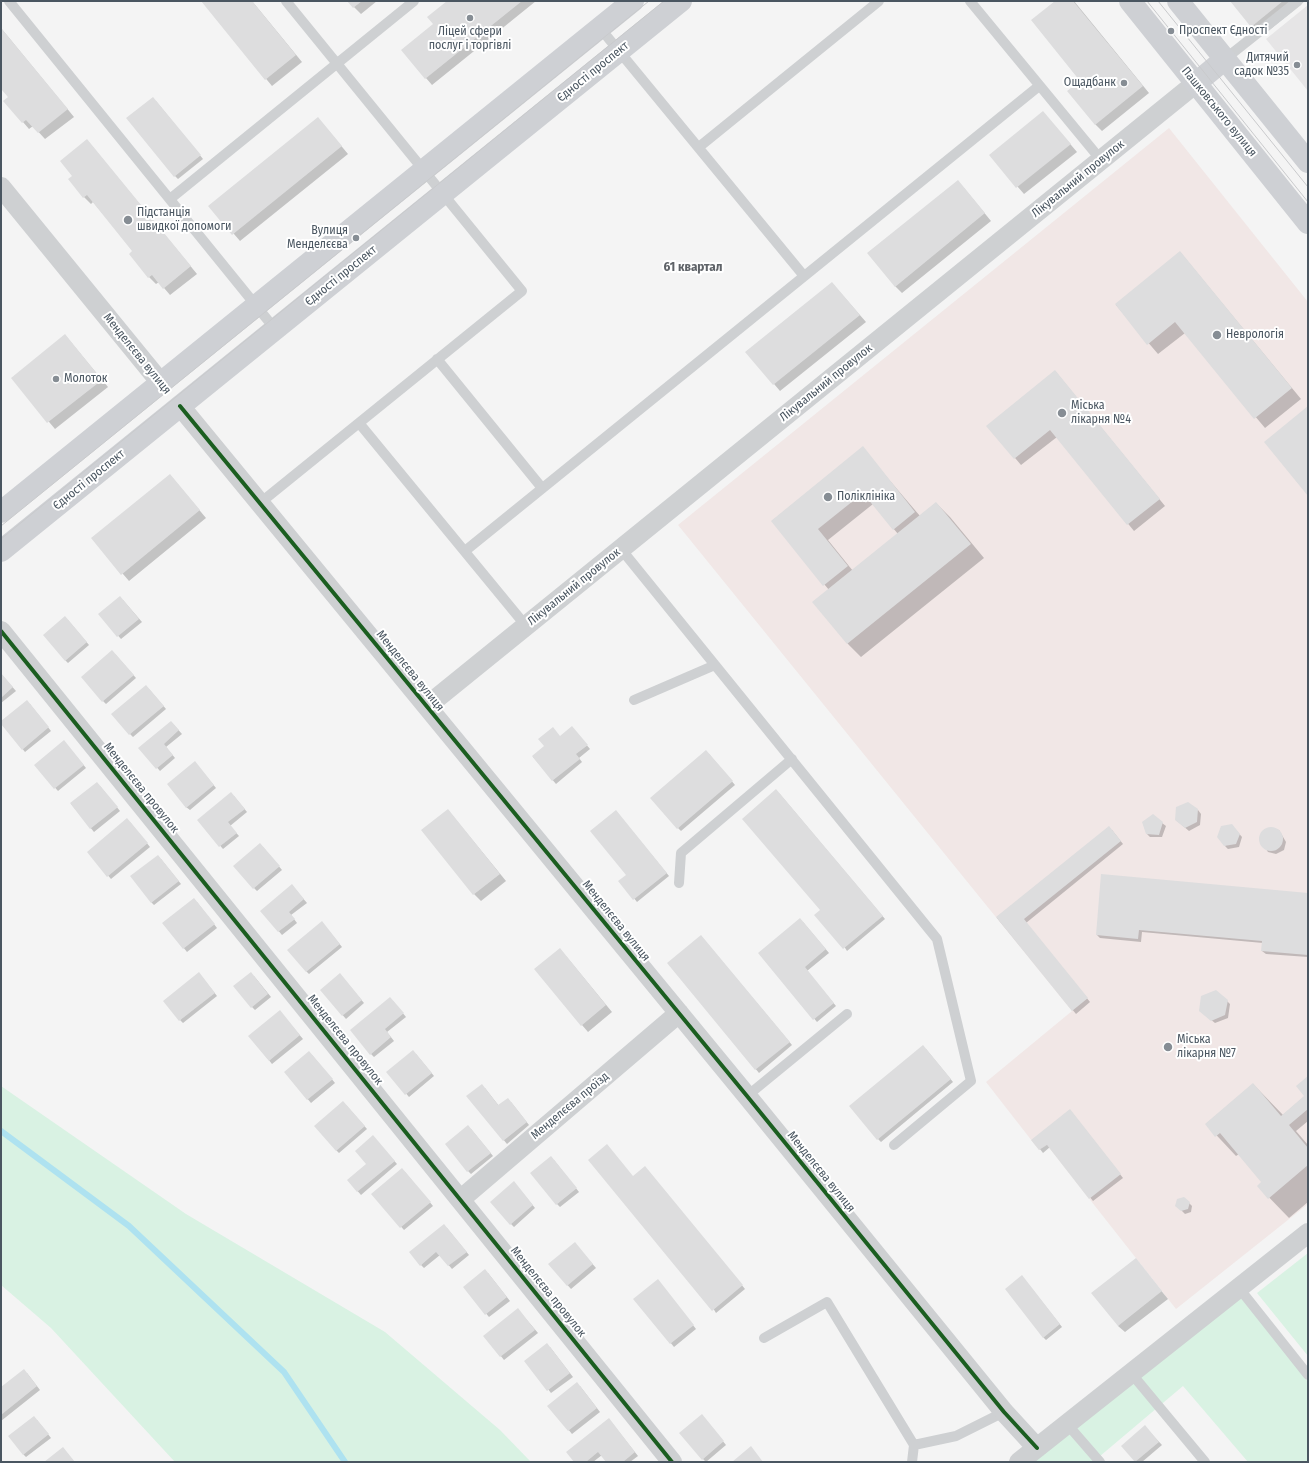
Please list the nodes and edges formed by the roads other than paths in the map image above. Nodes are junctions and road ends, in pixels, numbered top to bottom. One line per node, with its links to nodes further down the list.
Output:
1 (9, 1): 23 (lane)
2 (286, 1): 14 (lane)
3 (414, 1): 14 (lane)
4 (633, 1): 11 (main road)
5 (681, 1): 12 (main road, Єдності проспект)
6 (879, 1): 17 (lane)
7 (970, 1): 16 (lane)
8 (1130, 1): 15 (main road, Пашковського вулиця)
9 (1178, 1): 13 (main road)
10 (1298, 1): 13 (lane)
11 (600, 28): 12 (lane); 20 (main road)
12 (619, 51): 17 (lane); 22 (main road, Єдності проспект)
13 (1225, 59): 15 (main road, Лікувальний провулок); 19 (main road)
14 (337, 64): 20 (lane); 23 (lane)
15 (1196, 83): 18 (street, Лікувальний провулок); 24 (main road, Пашковського вулиця)
16 (1039, 86): 18 (lane); 25 (lane)
17 (699, 147): 25 (lane)
18 (1101, 160): 35 (street, Лікувальний провулок)
19 (1308, 162)
20 (424, 170): 22 (lane); 26 (main road)
21 (1, 187): 29 (street, Менделєєва вулиця)
22 (443, 194): 27 (main road, Єдності проспект); 28 (lane)
23 (170, 199): 26 (lane)
24 (1308, 223)
25 (804, 276): 32 (lane)
26 (257, 306): 27 (lane); 29 (main road)
27 (275, 329): 30 (main road, Єдності проспект)
28 (437, 360): 31 (lane); 32 (lane)
29 (161, 383): 30 (main road, Менделєєва вулиця); 34 (main road)
30 (180, 406): 33 (street, Менделєєва вулиця); 36 (main road, Єдності проспект)
31 (359, 422): 33 (lane); 37 (lane)
32 (542, 488): 37 (lane)
33 (260, 503): 42 (street, Менделєєва вулиця)
34 (1, 512)
35 (621, 549): 38 (street, Лікувальний провулок); 40 (lane)
36 (1, 551)
37 (465, 551): 38 (lane)
38 (526, 626): 42 (street, Лікувальний провулок)
39 (1, 631): 49 (street, Менделєєва провулок)
40 (715, 665): 41 (lane); 43 (lane)
41 (634, 700)
42 (427, 706): 45 (street, Менделєєва вулиця)
43 (792, 759): 44 (lane); 48 (lane)
44 (678, 883)
45 (679, 1013): 47 (street, Менделєєва вулиця); 49 (street, Менделєєва проїзд)
46 (847, 1014): 47 (lane)
47 (747, 1096): 55 (street, Менделєєва вулиця)
48 (894, 1145)
49 (461, 1199): 59 (street, Менделєєва провулок)
50 (1308, 1233): 51 (street)
51 (1239, 1288): 53 (street); 54 (lane)
52 (764, 1338): 57 (lane)
53 (1131, 1373): 56 (street); 63 (lane)
54 (1308, 1375)
55 (1004, 1412): 57 (lane); 58 (street, Менделєєва вулиця)
56 (1067, 1424): 58 (street); 62 (lane)
57 (914, 1445): 60 (lane)
58 (1036, 1448): 61 (street)
59 (672, 1462)
60 (912, 1462)
61 (1019, 1462)
62 (1100, 1462)
63 (1205, 1462)

